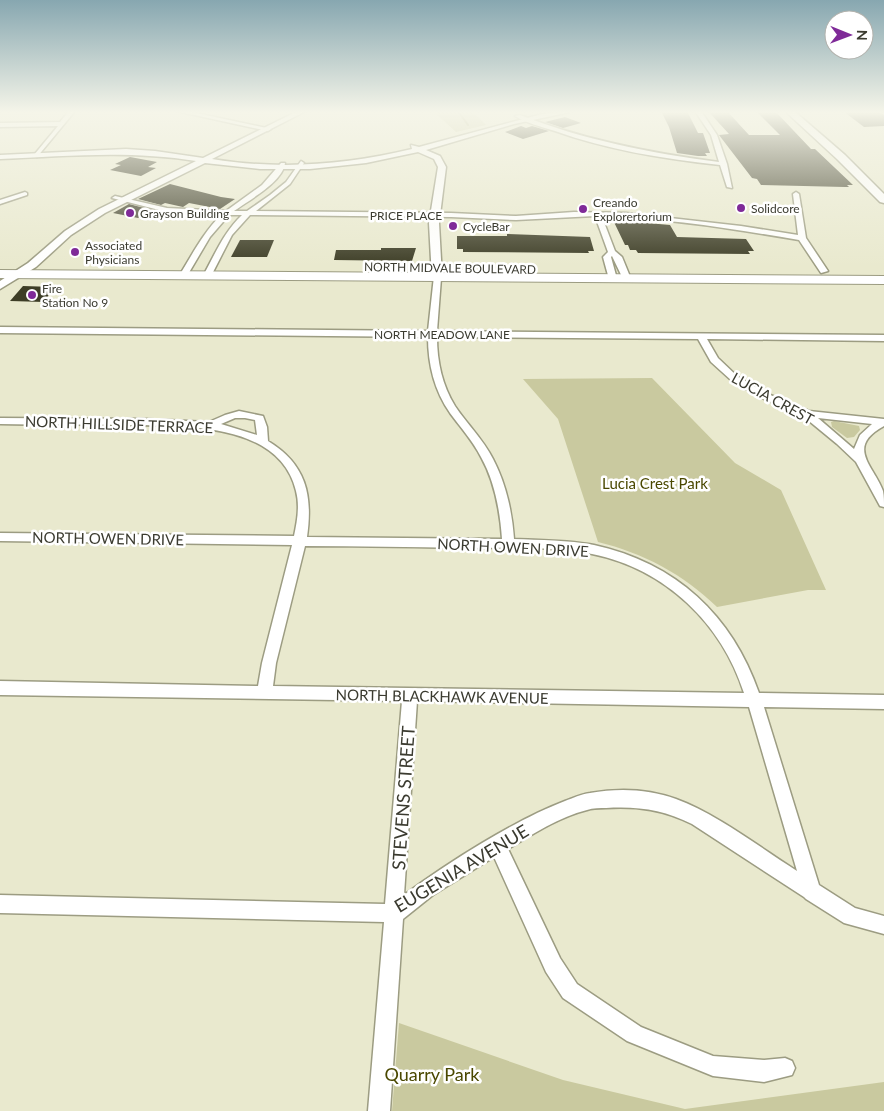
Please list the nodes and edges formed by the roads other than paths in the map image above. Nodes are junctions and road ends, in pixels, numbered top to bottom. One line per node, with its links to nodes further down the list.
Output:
1 (191, 163): 15 (street)
2 (230, 163): 9 (street)
3 (348, 163): 10 (street)
4 (441, 163): 21 (street)
5 (715, 163): 8 (street)
6 (846, 163): 16 (main road)
7 (861, 163): 11 (main road)
8 (724, 164): 12 (street)
9 (282, 166): 10 (street); 18 (street)
10 (300, 166): 19 (street)
11 (866, 167)
12 (730, 187)
13 (25, 194): 17 (street)
14 (796, 194): 23 (street)
15 (119, 199): 18 (street, PRICE PLACE); 22 (street); 25 (street)
16 (884, 200)
17 (0, 202)
18 (226, 214): 19 (street, PRICE PLACE); 26 (street)
19 (248, 214): 21 (street, PRICE PLACE); 27 (street)
20 (598, 214): 21 (street, PRICE PLACE); 23 (street, PRICE PLACE); 24 (street)
21 (435, 215): 31 (street)
22 (48, 238)
23 (802, 238): 29 (street)
24 (612, 252): 32 (street); 33 (street)
25 (32, 259): 26 (main road, NORTH MIDVALE BOULEVARD); 28 (main road, NORTH MIDVALE BOULEVARD)
26 (190, 265): 27 (main road, NORTH MIDVALE BOULEVARD); 35 (street)
27 (213, 265): 31 (main road, NORTH MIDVALE BOULEVARD); 36 (street)
28 (17, 270): 34 (main road); 35 (main road, NORTH MIDVALE BOULEVARD)
29 (824, 271): 30 (main road, NORTH MIDVALE BOULEVARD); 33 (main road, NORTH MIDVALE BOULEVARD)
30 (884, 272)
31 (437, 273): 32 (main road, NORTH MIDVALE BOULEVARD); 36 (main road, NORTH MIDVALE BOULEVARD); 39 (street)
32 (612, 274): 33 (main road, NORTH MIDVALE BOULEVARD)
33 (625, 274): 37 (main road, NORTH MIDVALE BOULEVARD)
34 (0, 275)
35 (183, 276): 36 (main road, NORTH MIDVALE BOULEVARD)
36 (207, 276)
37 (884, 281)
38 (0, 330): 39 (street, NORTH MEADOW LANE)
39 (433, 334): 40 (street, NORTH MEADOW LANE); 51 (street)
40 (701, 337): 41 (street, NORTH MEADOW LANE); 42 (street, LUCIA CREST)
41 (884, 338)
42 (807, 414): 44 (street); 47 (street, LUCIA CREST)
43 (0, 421): 45 (street, NORTH HILLSIDE TERRACE)
44 (883, 422): 47 (street)
45 (210, 426): 46 (street, NORTH HILLSIDE TERRACE); 46 (street)
46 (263, 442): 50 (street, NORTH HILLSIDE TERRACE)
47 (860, 460): 48 (street, LUCIA CREST)
48 (884, 503)
49 (0, 537): 50 (street, NORTH OWEN DRIVE)
50 (300, 540): 51 (street, NORTH OWEN DRIVE); 53 (street, NORTH HILLSIDE TERRACE)
51 (508, 544): 55 (street, NORTH OWEN DRIVE)
52 (0, 688): 53 (street, NORTH BLACKHAWK AVENUE)
53 (264, 693): 54 (street, NORTH BLACKHAWK AVENUE)
54 (410, 694): 55 (street, NORTH BLACKHAWK AVENUE); 60 (street, STEVENS STREET)
55 (754, 700): 56 (street, NORTH BLACKHAWK AVENUE); 58 (street, NORTH OWEN DRIVE)
56 (884, 702)
57 (497, 845): 58 (street, EUGENIA AVENUE); 60 (street, EUGENIA AVENUE); 62 (street)
58 (812, 893): 61 (street, EUGENIA AVENUE)
59 (0, 904): 60 (street, EUGENIA AVENUE)
60 (395, 912): 63 (street, STEVENS STREET)
61 (884, 925)
62 (785, 1068)
63 (379, 1111)

